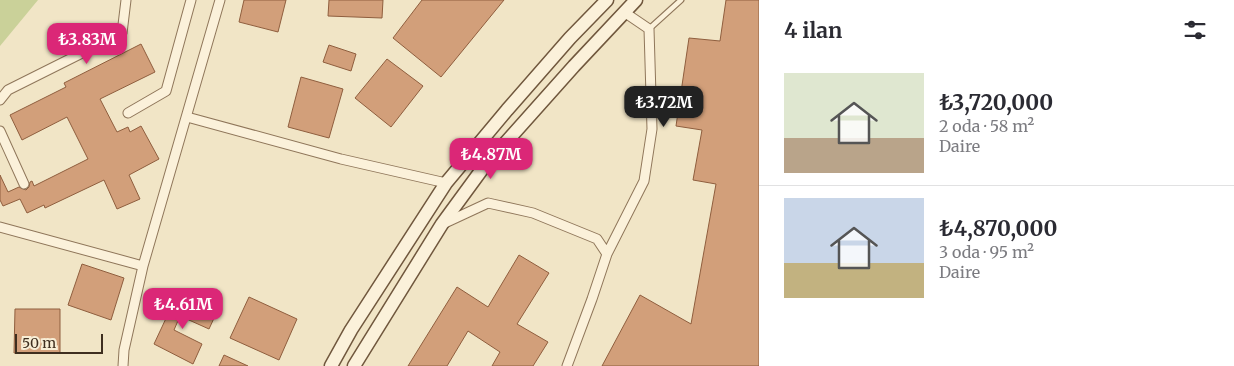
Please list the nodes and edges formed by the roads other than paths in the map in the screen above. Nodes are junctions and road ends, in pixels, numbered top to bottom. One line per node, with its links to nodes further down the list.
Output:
1 (126, 0): 9 (street)
2 (191, 0): 10 (street)
3 (220, 0): 11 (street)
4 (607, 0): 13 (main road)
5 (636, 0): 7 (main road)
6 (681, 0): 8 (lane)
7 (624, 12): 8 (street); 15 (main road)
8 (649, 30): 17 (street)
9 (0, 100)
10 (128, 113)
11 (187, 117): 13 (street); 18 (street)
12 (0, 131): 14 (street)
13 (446, 183): 20 (main road)
14 (24, 184)
15 (442, 224): 17 (street); 21 (main road)
16 (0, 228): 18 (street)
17 (607, 254): 22 (street)
18 (143, 266): 19 (street)
19 (123, 366)
20 (330, 366)
21 (354, 366)
22 (567, 366)

